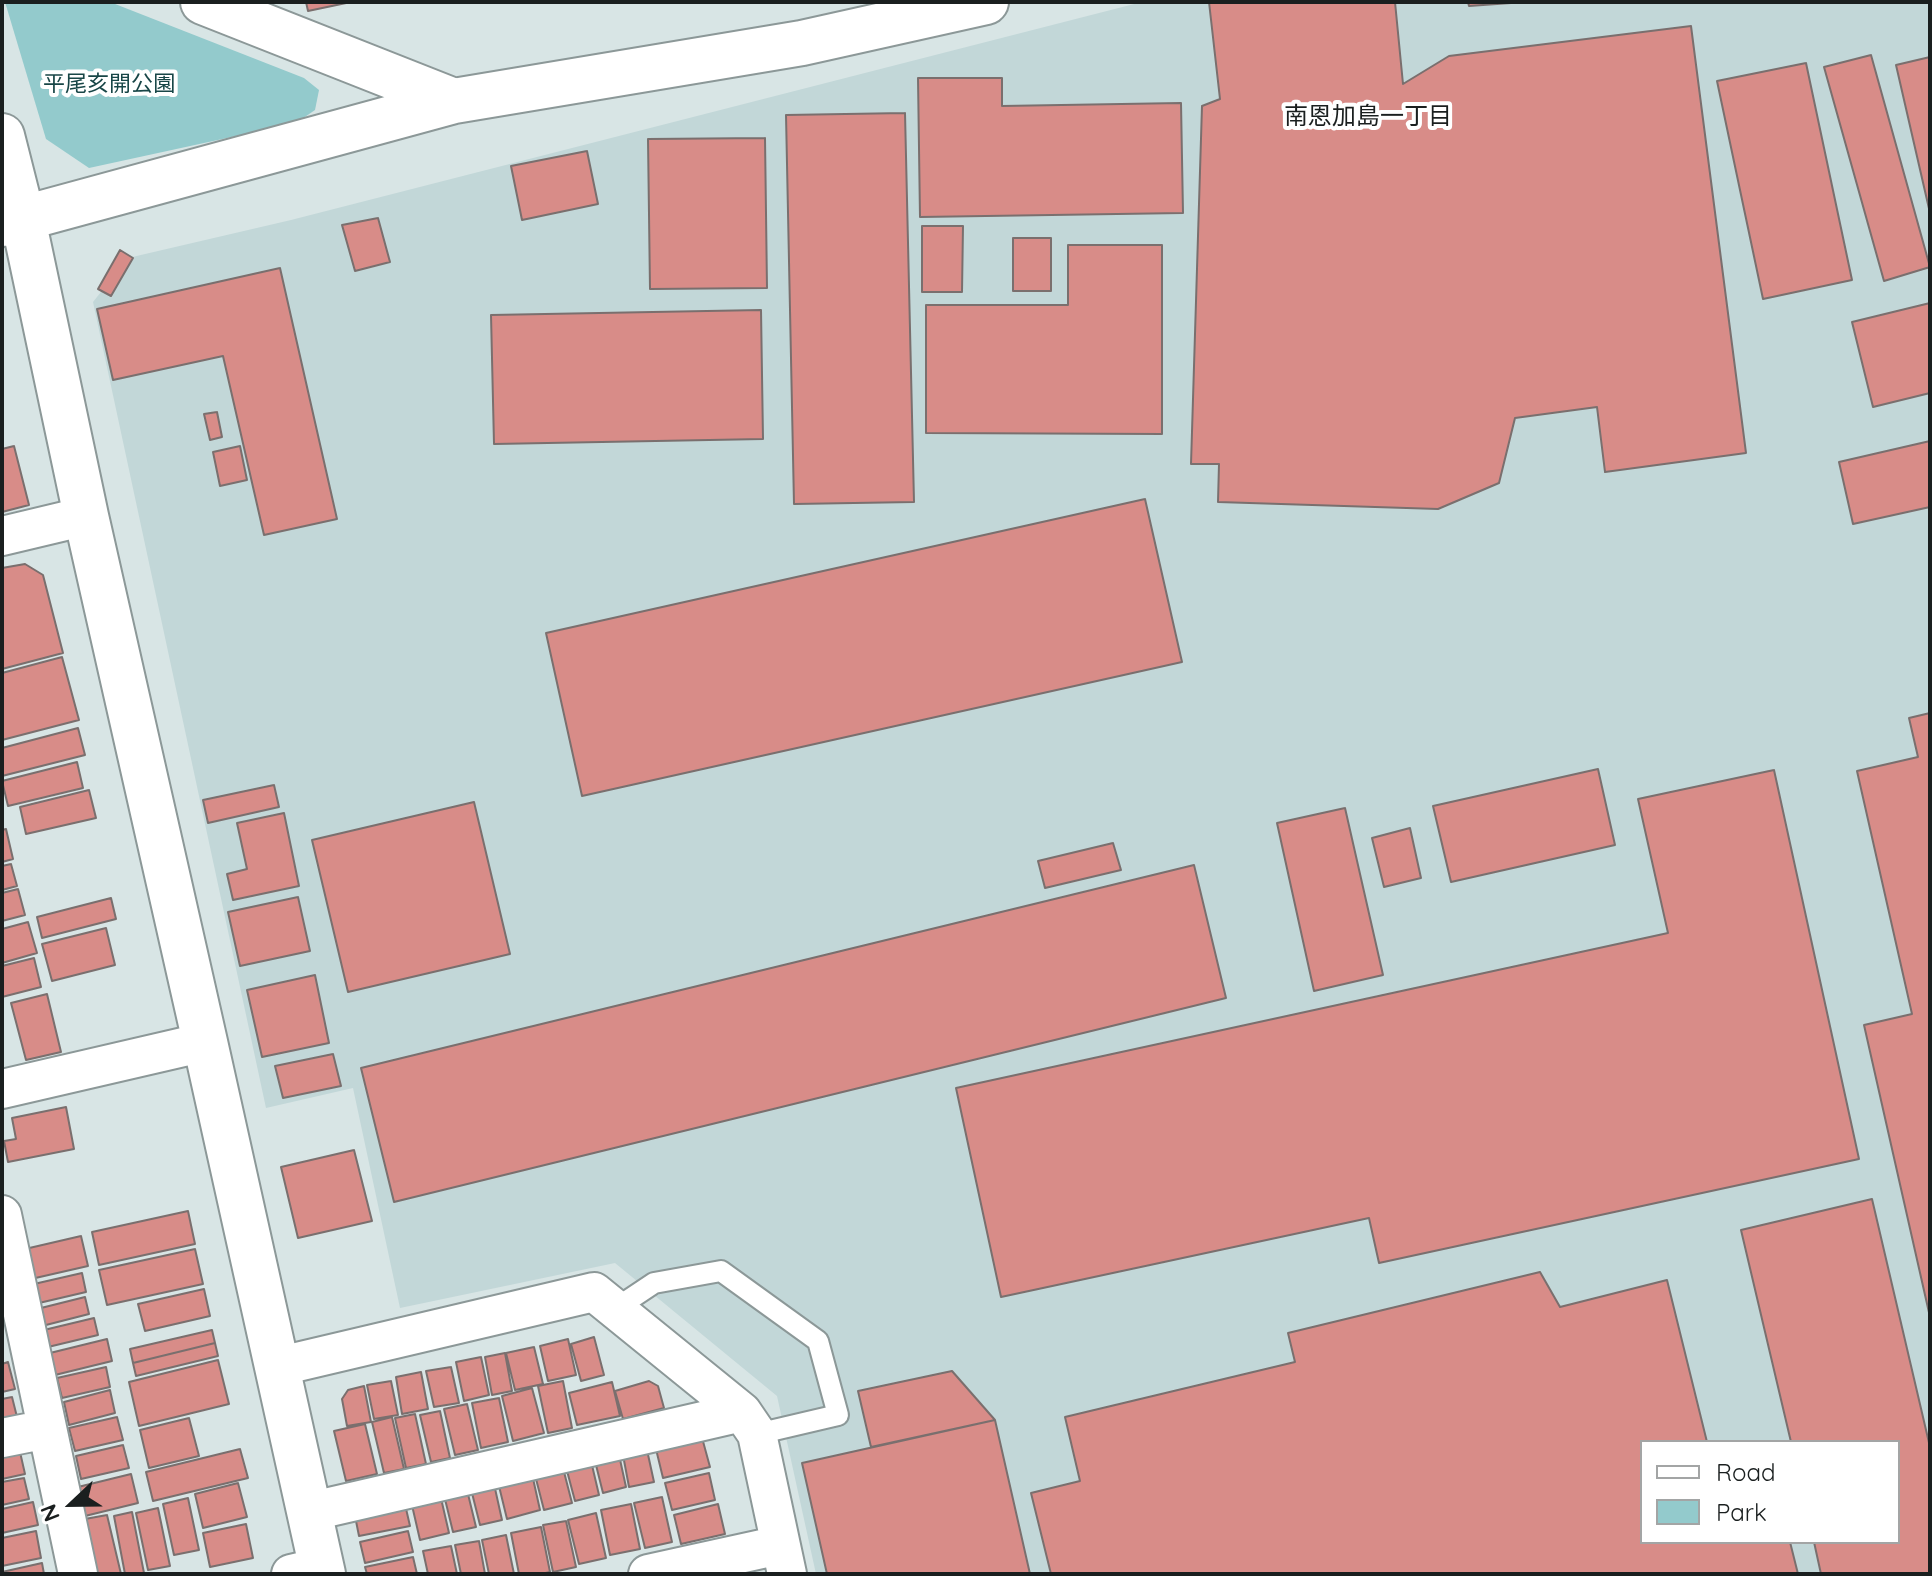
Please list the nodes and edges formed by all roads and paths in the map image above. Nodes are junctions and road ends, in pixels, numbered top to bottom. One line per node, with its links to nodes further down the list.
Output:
1 (203, 2): 3 (street)
2 (986, 2): 3 (street)
3 (454, 101): 5 (street)
4 (2, 136): 5 (street)
5 (12, 222): 6 (street)
6 (86, 516): 7 (street); 8 (street)
7 (2, 536)
8 (205, 1042): 9 (street); 13 (street)
9 (2, 1089)
10 (2, 1215): 11 (street)
11 (8, 1273): 15 (street)
12 (615, 1309): 13 (street); 14 (street); 14 (lane)
13 (276, 1367): 17 (street)
14 (750, 1423): 17 (street); 18 (street)
15 (47, 1429): 16 (street); 20 (street)
16 (2, 1438)
17 (308, 1512): 19 (street)
18 (784, 1559): 21 (street)
19 (312, 1572)
20 (78, 1574)
21 (648, 1574)

